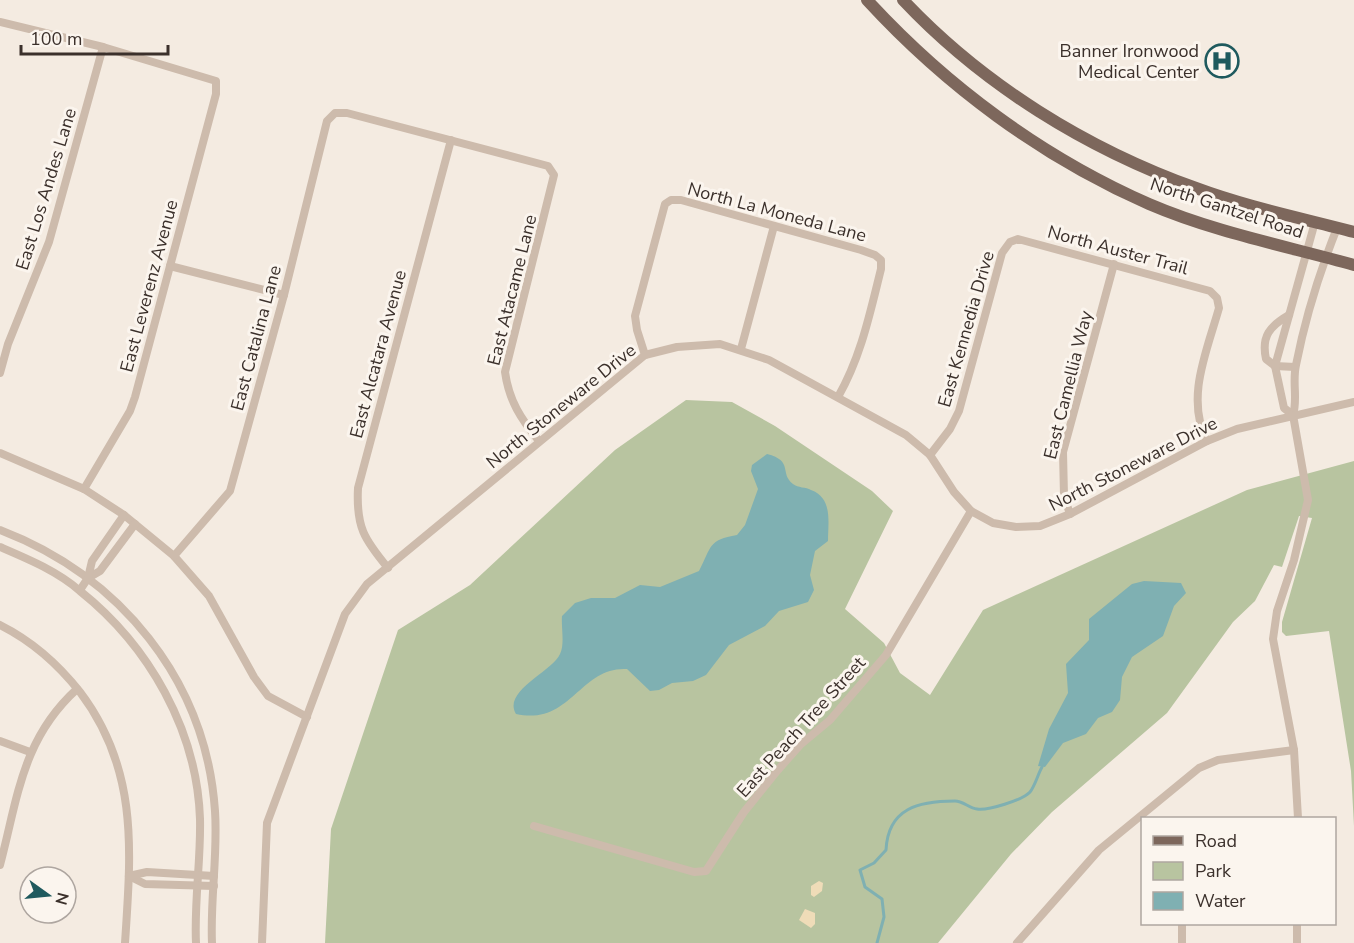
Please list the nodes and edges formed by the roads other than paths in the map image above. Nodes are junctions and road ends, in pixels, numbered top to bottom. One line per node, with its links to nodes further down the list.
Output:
1 (867, 0): 11 (main road, North Gantzel Road)
2 (903, 0): 6 (main road, North Gantzel Road)
3 (0, 22): 4 (street)
4 (103, 47): 15 (street, East Leverenz Avenue); 22 (street, East Los Andes Lane)
5 (451, 140): 16 (street, East Catalina Lane); 26 (street, East Atacame Lane); 38 (street, East Alcatara Avenue)
6 (1315, 222): 8 (main road, North Gantzel Road); 11 (street)
7 (774, 225): 18 (street); 19 (street, North La Moneda Lane); 23 (street, North La Moneda Lane)
8 (1337, 228): 9 (main road, North Gantzel Road); 12 (street)
9 (1354, 232)
10 (1010, 242): 13 (street, North Auster Trail); 29 (street, East Kennedia Drive)
11 (1307, 252): 12 (main road, North Gantzel Road); 17 (street)
12 (1325, 257): 14 (main road, North Gantzel Road); 21 (street)
13 (1114, 264): 27 (street, North Auster Trail); 32 (street, East Camellia Way)
14 (1354, 265)
15 (170, 266): 16 (street); 30 (street, East Leverenz Avenue)
16 (284, 295): 37 (street, East Catalina Lane)
17 (1289, 315): 20 (street); 20 (street)
18 (741, 349): 19 (street, North Stoneware Drive); 23 (street, North Stoneware Drive)
19 (645, 355): 26 (street, North Stoneware Drive)
20 (1275, 366): 21 (street); 25 (street)
21 (1295, 367): 25 (street)
22 (0, 373)
23 (838, 397): 29 (street, North Stoneware Drive)
24 (1354, 402): 25 (street, North Stoneware Drive)
25 (1293, 415): 27 (street, North Stoneware Drive); 45 (street)
26 (539, 441): 38 (street, North Stoneware Drive)
27 (1207, 441): 32 (street, North Stoneware Drive)
28 (0, 453): 30 (street)
29 (930, 455): 31 (street, North Stoneware Drive)
30 (84, 489): 33 (street)
31 (971, 511): 32 (street, North Stoneware Drive); 50 (street, East Peach Tree Street)
32 (1070, 514)
33 (124, 516): 34 (street); 39 (street)
34 (135, 524): 37 (street); 39 (street)
35 (0, 530): 39 (street)
36 (0, 547): 40 (street)
37 (174, 556): 43 (street)
38 (388, 568): 43 (street, North Stoneware Drive)
39 (88, 578): 40 (street); 54 (street)
40 (80, 590): 52 (street)
41 (0, 625): 42 (street)
42 (77, 689): 46 (street); 53 (street)
43 (307, 717): 62 (street, North Stoneware Drive)
44 (0, 741): 46 (street)
45 (1294, 750): 47 (street); 48 (street)
46 (30, 752): 51 (street)
47 (1145, 817)
48 (1298, 817)
49 (1141, 820): 63 (street)
50 (534, 826)
51 (0, 865)
52 (198, 875): 53 (street); 54 (street); 55 (street)
53 (129, 876): 55 (street); 59 (street)
54 (214, 876): 56 (street)
55 (198, 886): 56 (street); 60 (street)
56 (214, 886): 61 (street)
57 (1182, 925): 64 (street)
58 (1297, 925): 65 (street)
59 (125, 943)
60 (196, 943)
61 (212, 943)
62 (262, 943)
63 (1017, 943)
64 (1182, 943)
65 (1297, 943)

